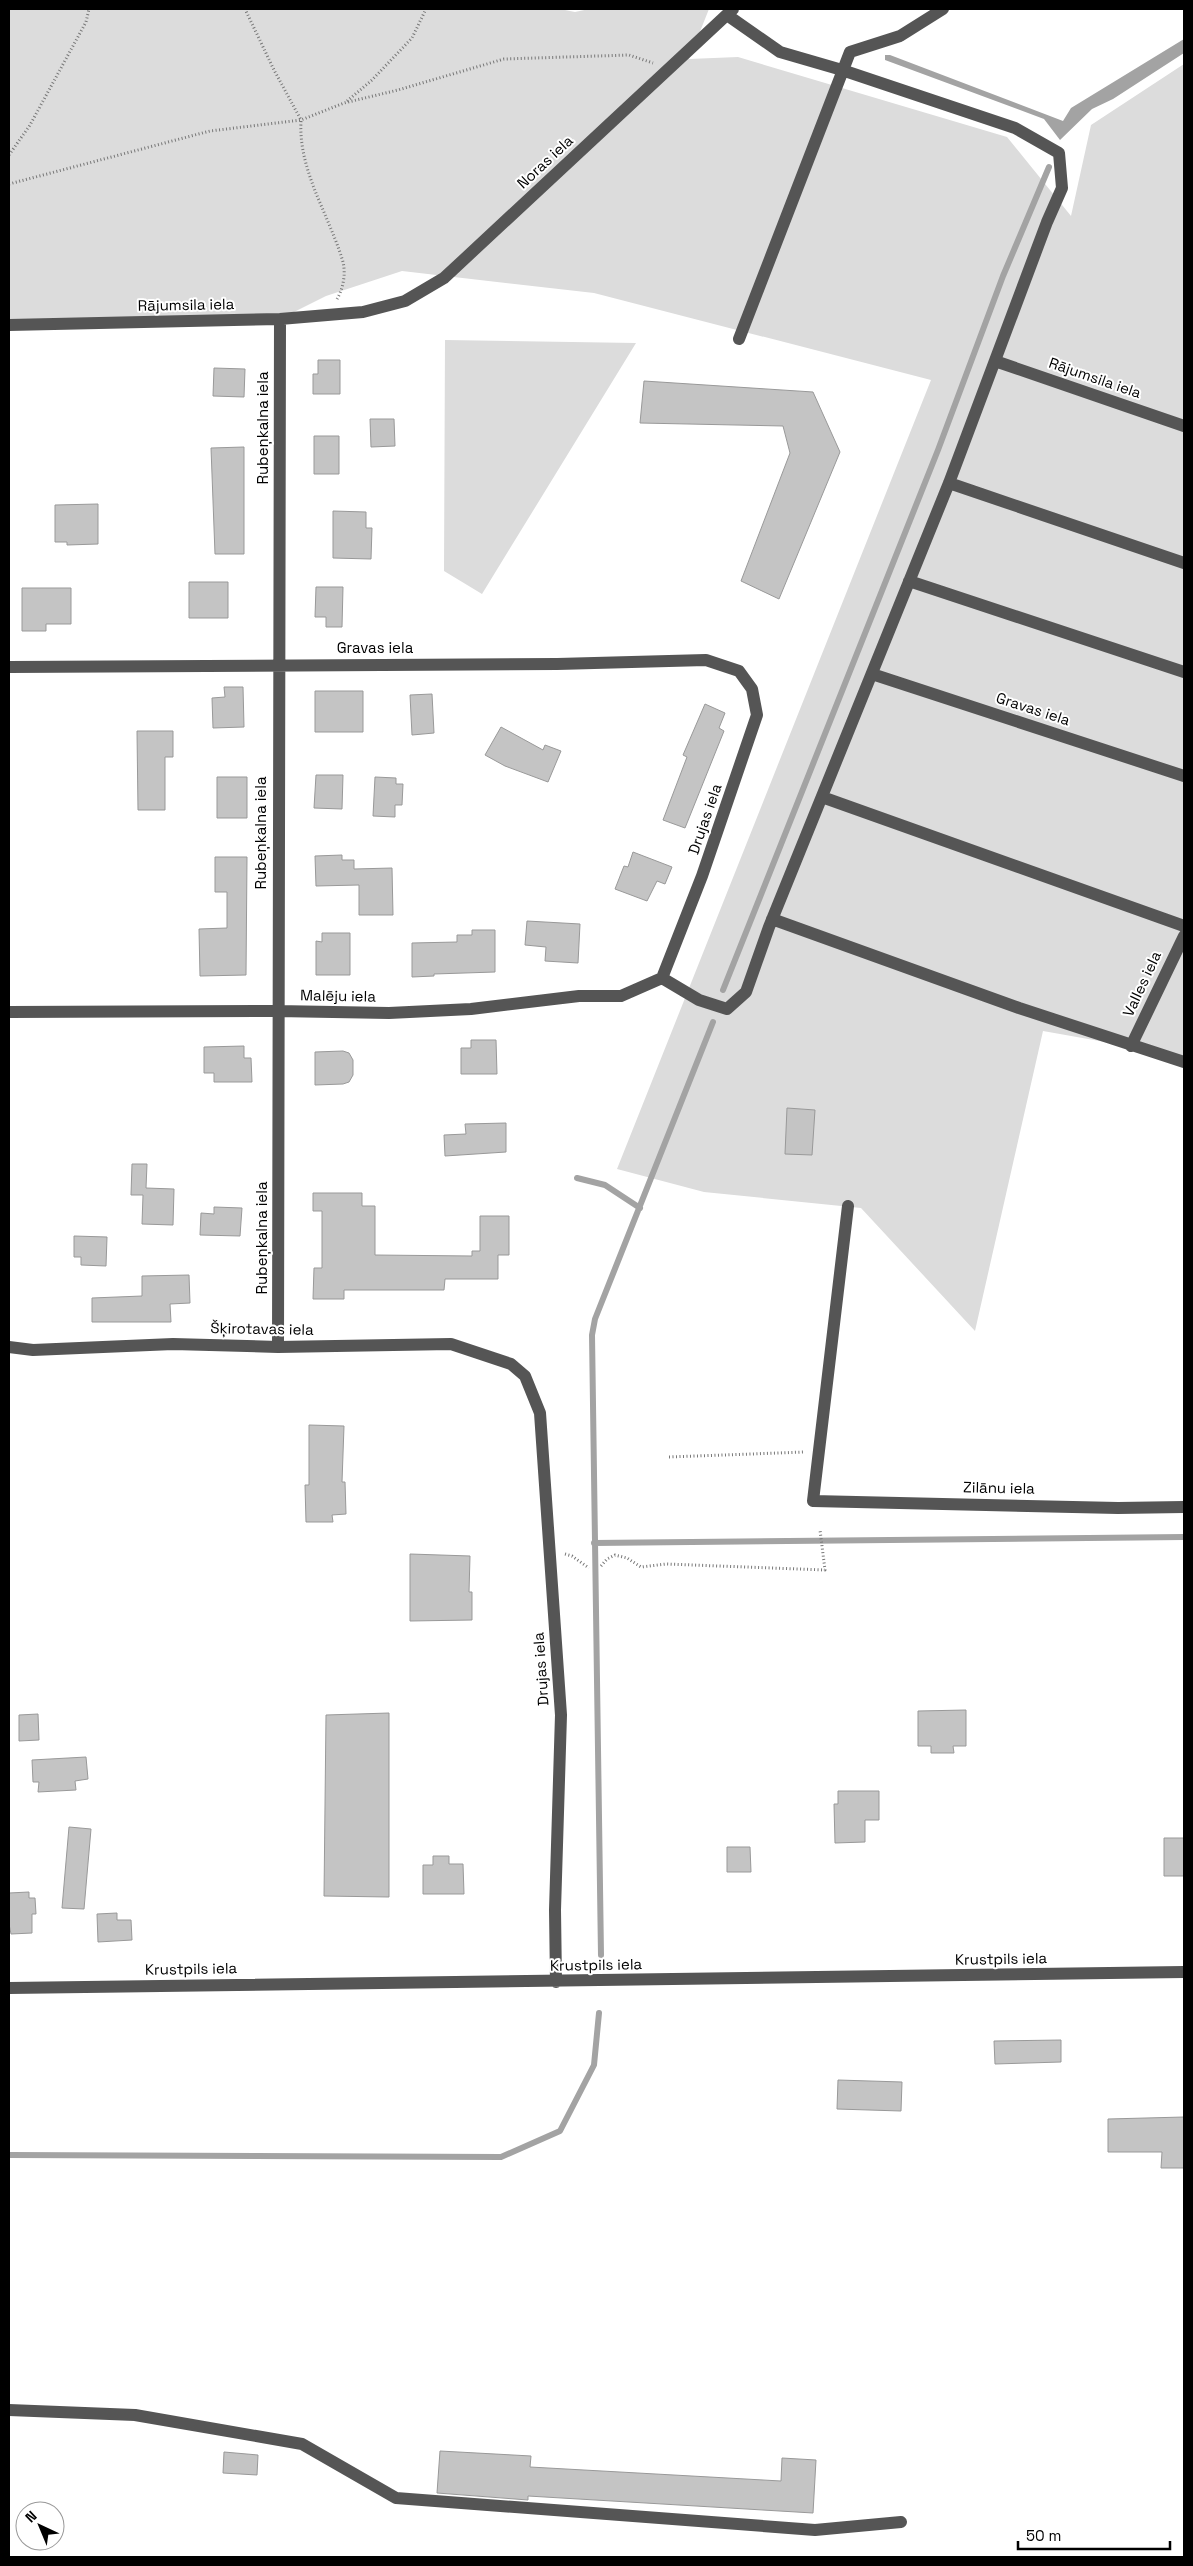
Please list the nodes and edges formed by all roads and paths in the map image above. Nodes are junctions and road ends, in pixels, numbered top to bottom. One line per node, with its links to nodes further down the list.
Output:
1 (89, 9): 10 (path)
2 (245, 9): 9 (path)
3 (426, 9): 8 (path)
4 (943, 9): 7 (street)
5 (730, 12): 6 (street, Noras iela); 7 (street)
6 (668, 68): 8 (path); 12 (street, Noras iela)
7 (842, 70): 16 (street); 17 (street)
8 (344, 103): 9 (path)
9 (300, 120): 11 (path); 13 (path)
10 (9, 155)
11 (9, 184)
12 (364, 312): 13 (street, Rājumsila iela)
13 (327, 315): 14 (street, Rājumsila iela)
14 (280, 319): 15 (street, Rājumsila iela); 22 (street, Rubeņkalna iela)
15 (9, 325)
16 (739, 339)
17 (995, 360): 18 (street, Rājumsila iela); 19 (street)
18 (1184, 426)
19 (949, 483): 20 (street); 21 (street)
20 (1184, 563)
21 (909, 581): 25 (street); 26 (street)
22 (278, 664): 23 (street, Gravas iela); 24 (street, Gravas iela); 33 (street, Rubeņkalna iela)
23 (9, 667)
24 (739, 671): 32 (street, Drujas iela)
25 (1184, 672)
26 (872, 674): 27 (street, Gravas iela); 28 (street)
27 (1184, 776)
28 (822, 797): 29 (street); 30 (street)
29 (772, 920): 32 (street); 35 (street)
30 (1184, 926)
31 (1184, 936): 35 (street, Valles iela)
32 (662, 978): 33 (street, Malēju iela)
33 (277, 1011): 34 (street, Malēju iela); 38 (street, Rubeņkalna iela)
34 (9, 1012)
35 (1131, 1046): 36 (street)
36 (1184, 1062)
37 (848, 1206): 41 (street)
38 (278, 1347): 39 (street, Šķirotavas iela); 40 (street, Šķirotavas iela)
39 (9, 1348)
40 (511, 1364): 45 (street, Drujas iela)
41 (820, 1451): 42 (path); 43 (street, Zilānu iela)
42 (669, 1457)
43 (1184, 1507)
44 (820, 1530): 46 (path)
45 (550, 1558): 47 (path); 49 (street, Drujas iela)
46 (601, 1566)
47 (589, 1568)
48 (1184, 1972): 49 (street, Krustpils iela)
49 (556, 1982): 50 (street, Krustpils iela)
50 (9, 1988)
51 (9, 2410): 52 (street)
52 (901, 2522)

